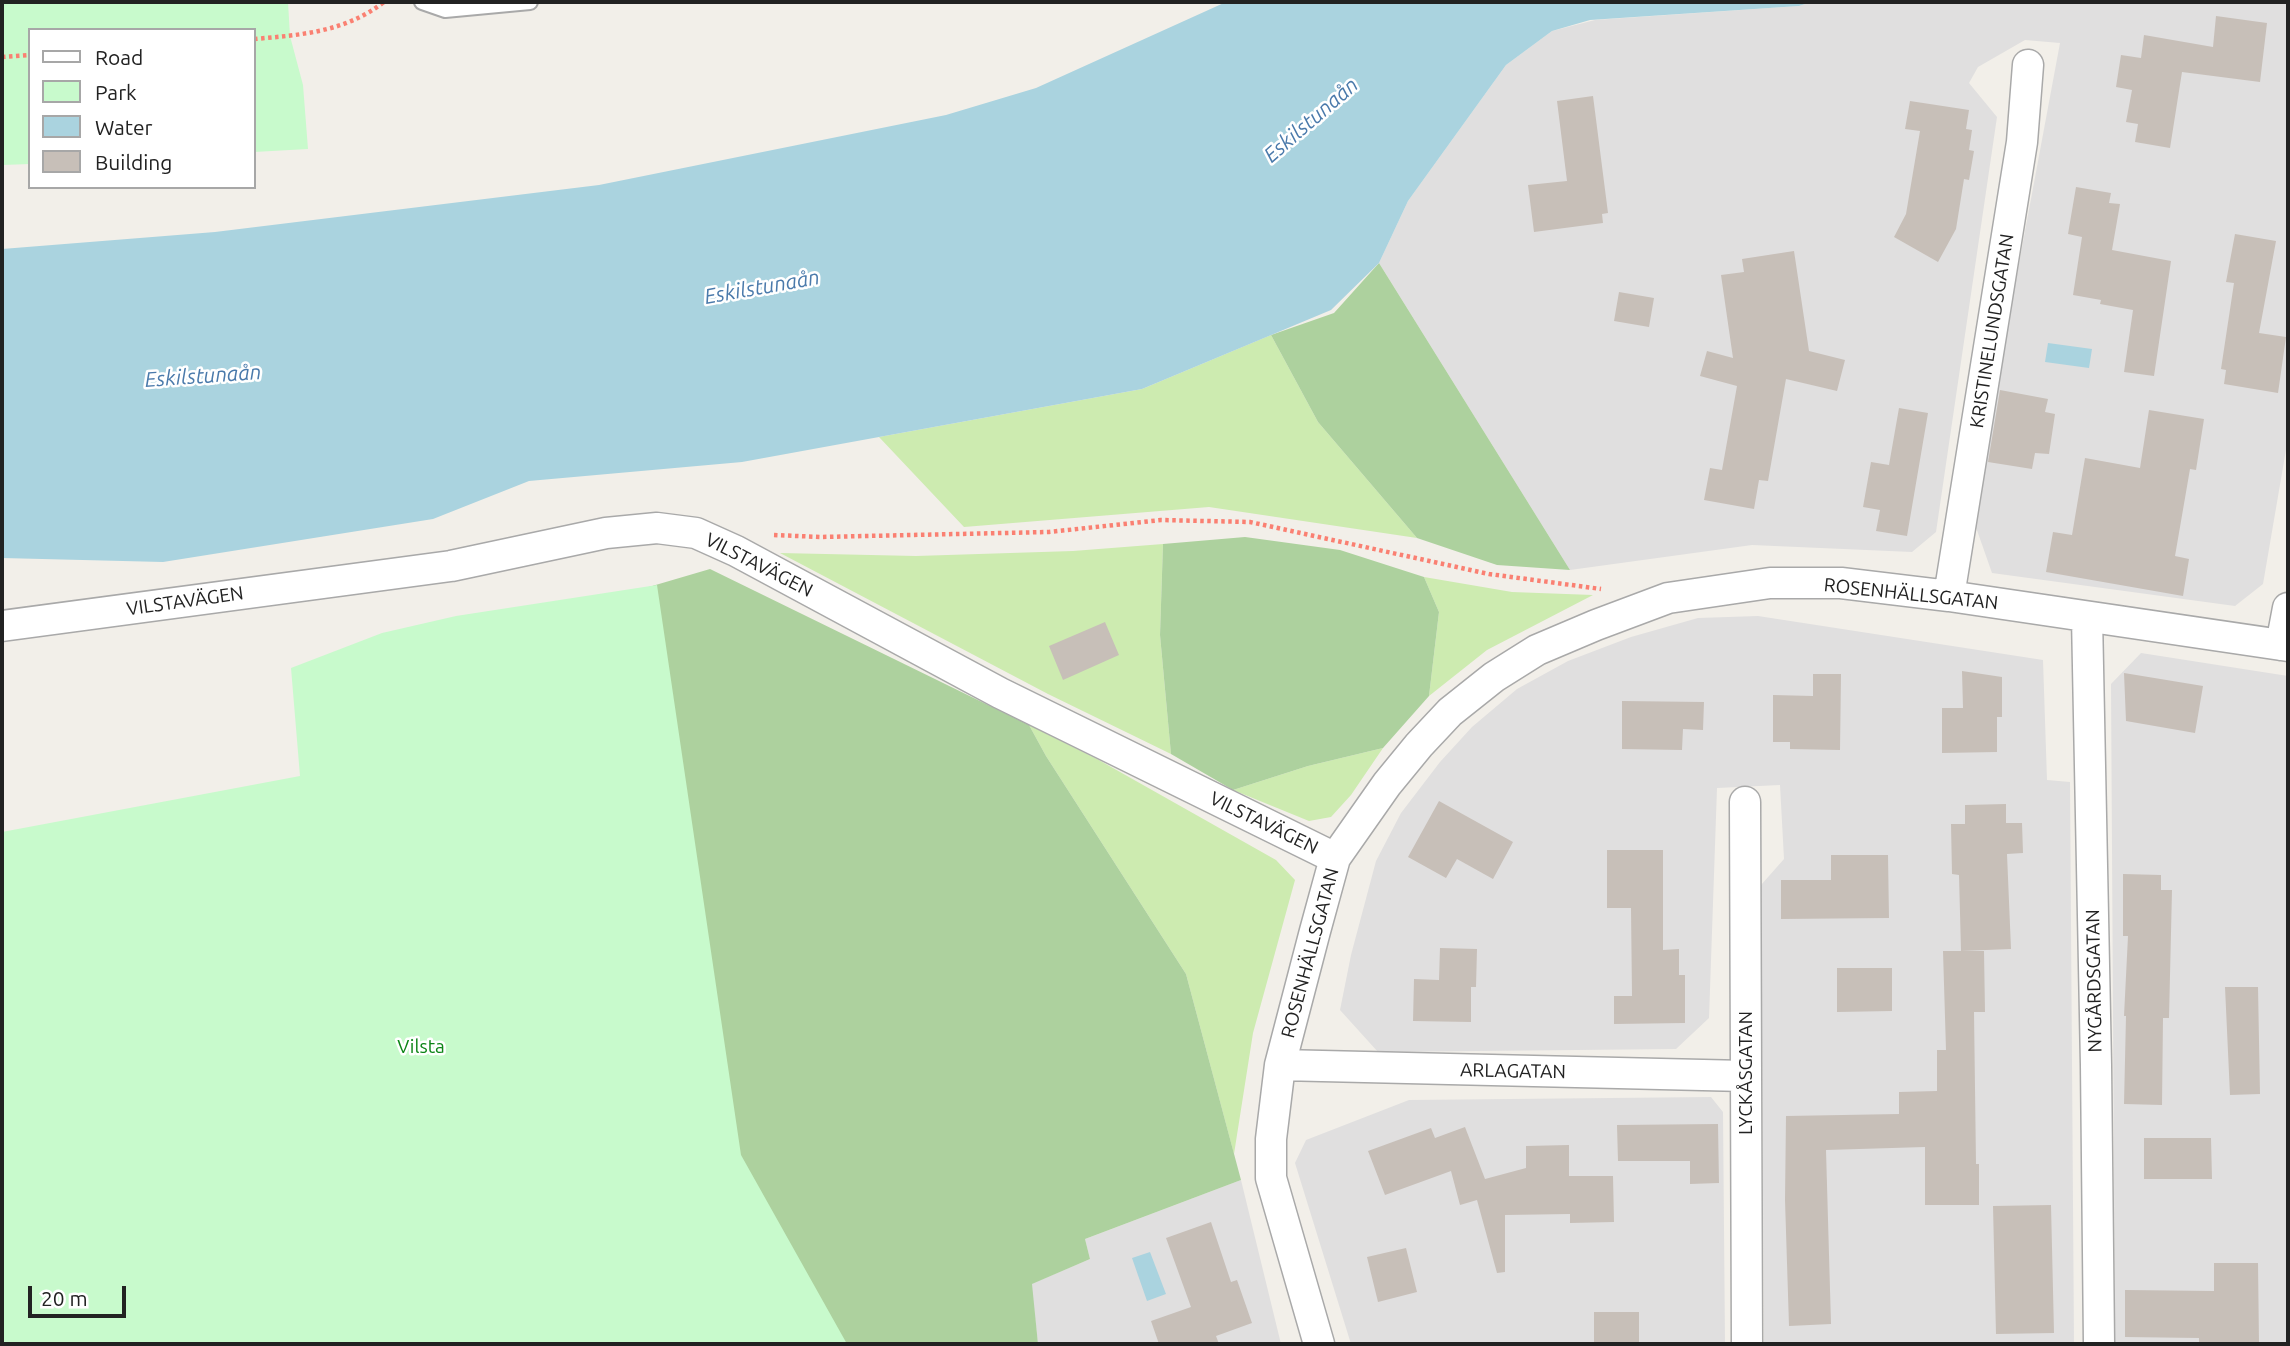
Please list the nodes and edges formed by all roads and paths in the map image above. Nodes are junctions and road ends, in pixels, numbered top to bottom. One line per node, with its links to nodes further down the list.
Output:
1 (384, 2): 4 (path)
2 (422, 2): 3 (lane)
3 (530, 2)
4 (256, 39)
5 (28, 55): 6 (path)
6 (2, 57)
7 (2028, 65): 10 (street, KRISTINELUNDSGATAN)
8 (766, 534): 9 (path)
9 (1613, 591)
10 (1949, 596): 12 (street, ROSENHÄLLSGATAN); 16 (street, ROSENHÄLLSGATAN)
11 (2288, 608): 14 (street)
12 (2087, 617): 14 (street, ROSENHÄLLSGATAN); 21 (street, NYGÅRDSGATAN)
13 (2, 625): 16 (street, VILSTAVÄGEN)
14 (2285, 645)
15 (1745, 802): 18 (street, LYCKÅSGATAN)
16 (1335, 858): 17 (street, ROSENHÄLLSGATAN)
17 (1280, 1065): 18 (street, ARLAGATAN); 19 (street, ROSENHÄLLSGATAN)
18 (1745, 1076): 20 (street, LYCKÅSGATAN)
19 (1319, 1344)
20 (1747, 1344)
21 (2099, 1344)

